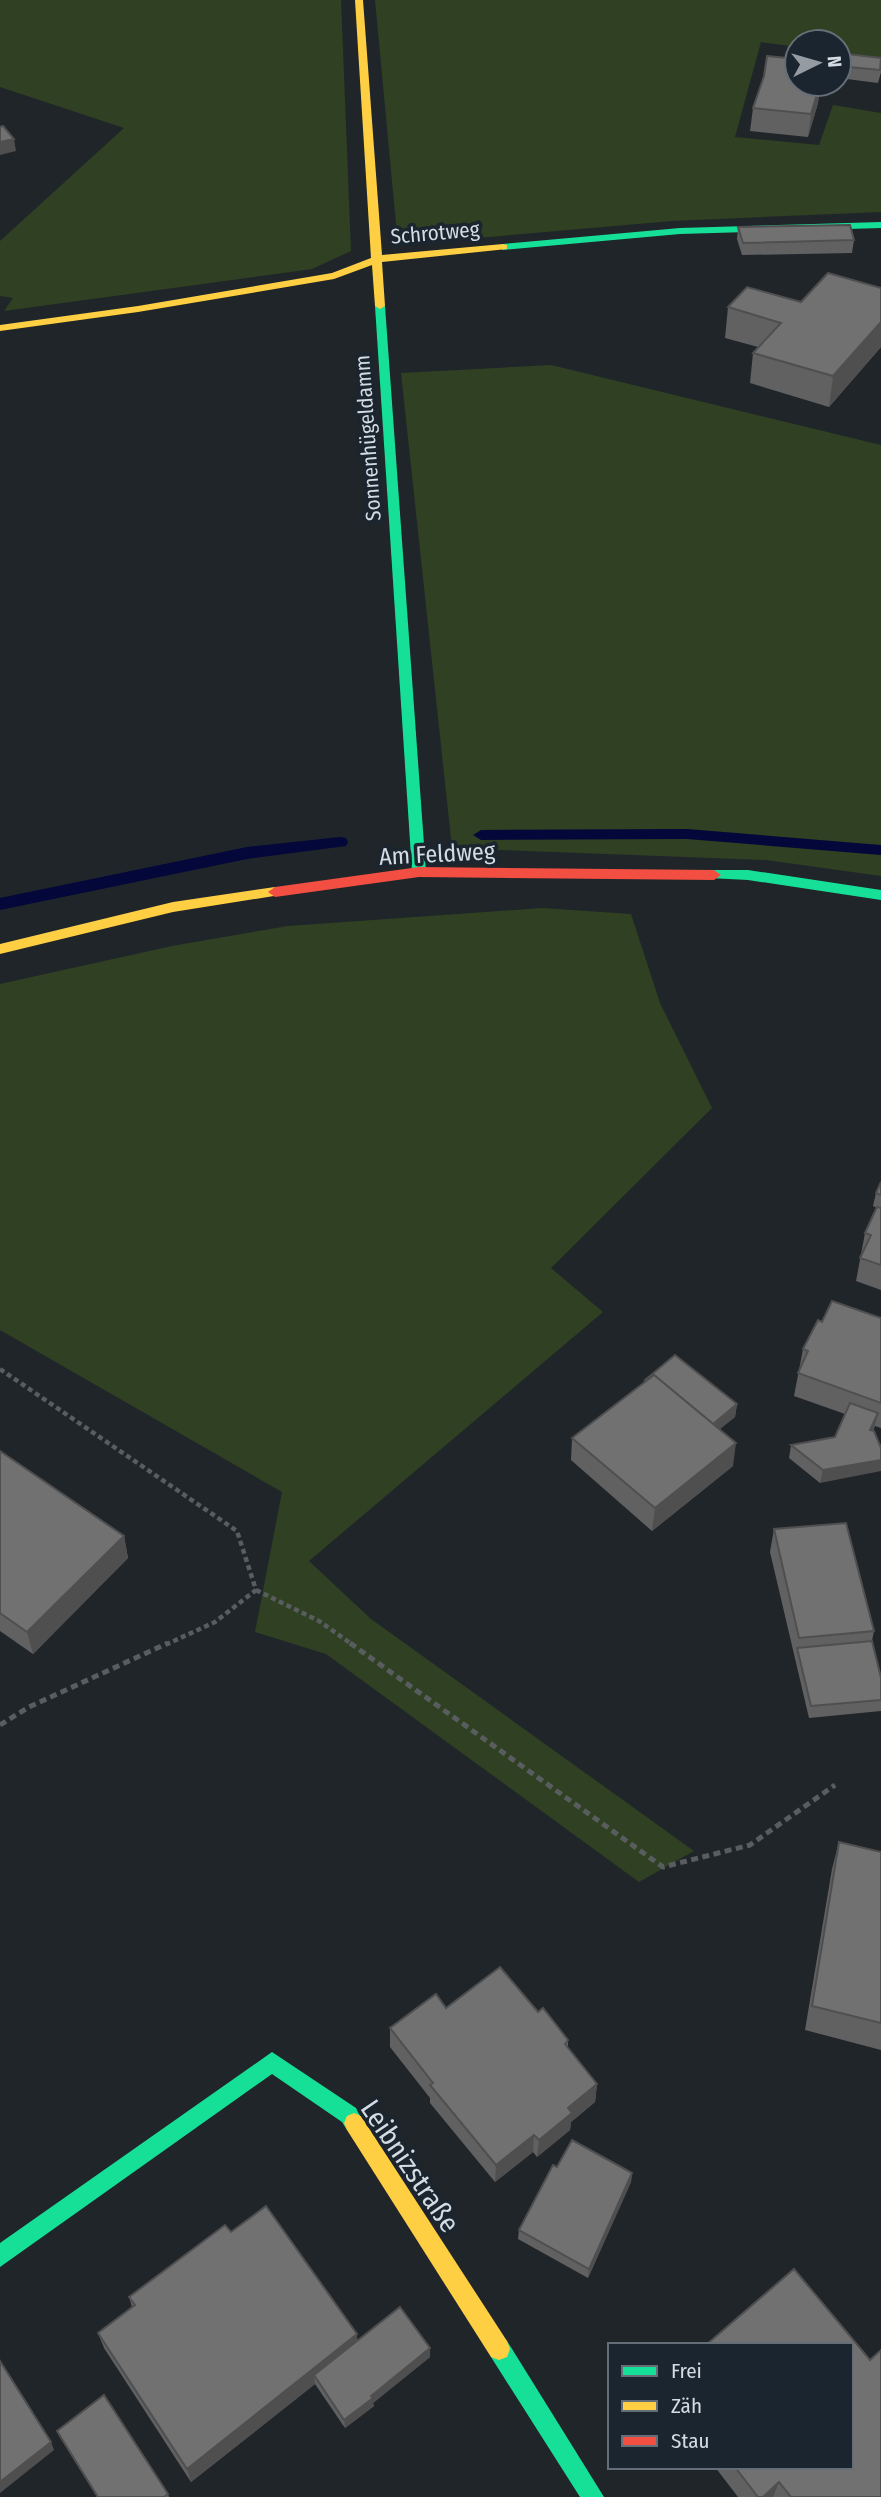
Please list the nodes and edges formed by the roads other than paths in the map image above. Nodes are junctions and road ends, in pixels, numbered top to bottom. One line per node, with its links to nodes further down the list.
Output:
1 (359, 0): 3 (street, Sonnenhügeldamm)
2 (881, 225): 3 (street, Schrotweg)
3 (377, 259): 4 (street, Schrotweg); 5 (street, Sonnenhügeldamm)
4 (0, 328)
5 (419, 872): 6 (street, Am Feldweg); 7 (street, Am Feldweg)
6 (881, 895)
7 (0, 949)
8 (0, 2256): 9 (street, Leibnizstraße)
9 (593, 2497)

